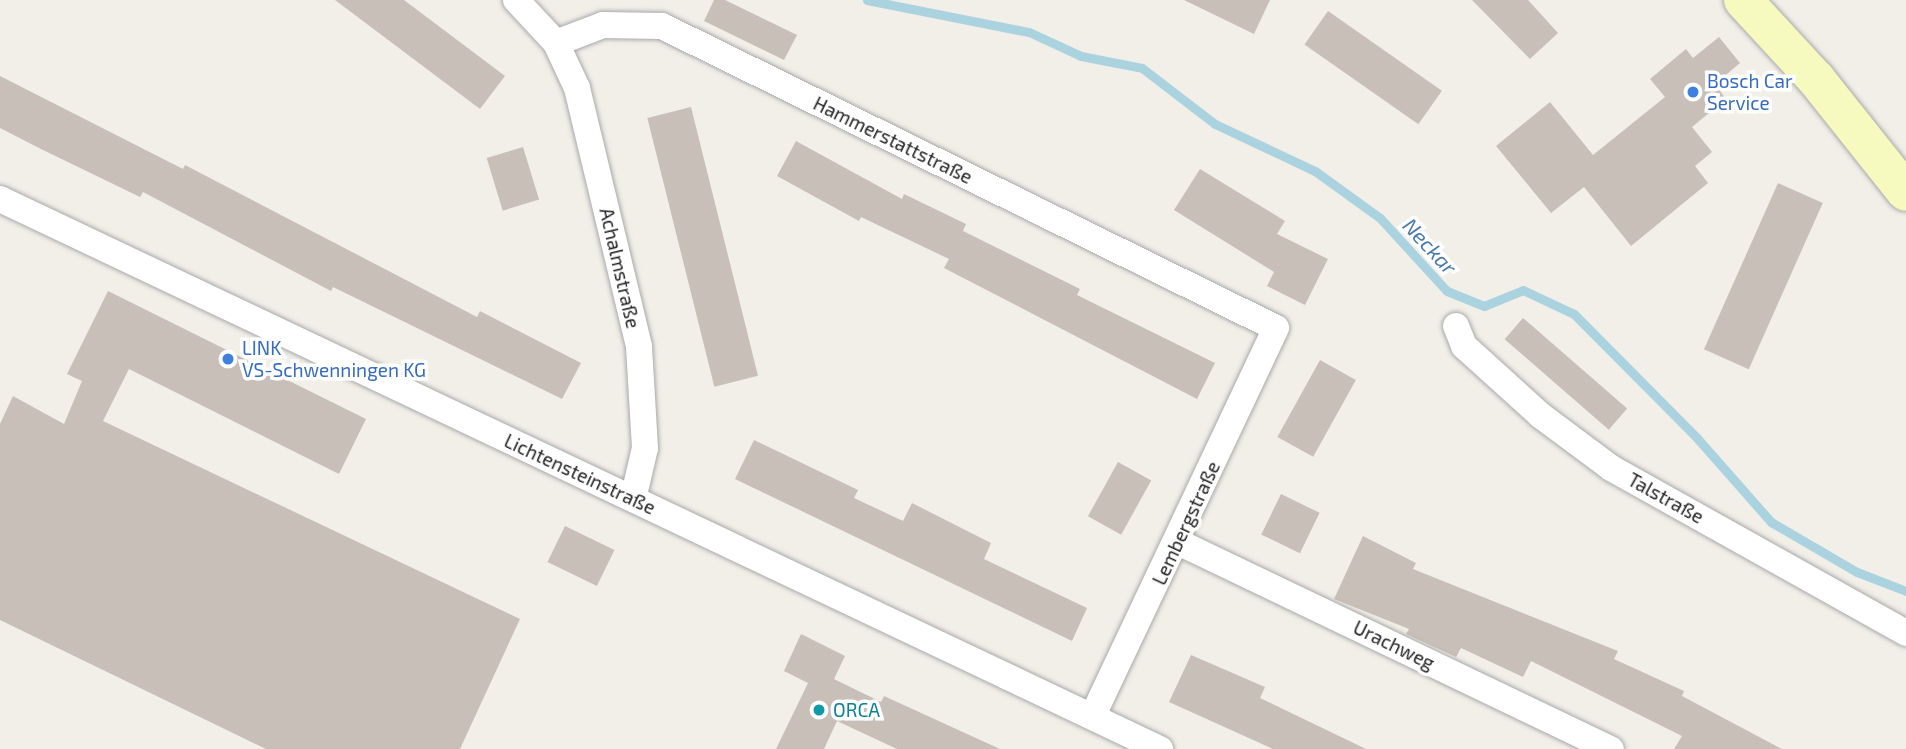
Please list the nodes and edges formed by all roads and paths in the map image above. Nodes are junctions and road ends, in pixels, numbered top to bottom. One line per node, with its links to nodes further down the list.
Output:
1 (516, 0): 4 (street)
2 (1743, 0): 5 (main road)
3 (1762, 0): 5 (main road)
4 (556, 43): 9 (street, Hammerstattstraße); 10 (street, Achalmstraße)
5 (1816, 79): 6 (main road)
6 (1906, 192)
7 (0, 199): 10 (street, Lichtensteinstraße)
8 (1456, 326): 12 (street, Talstraße)
9 (1276, 328): 11 (street, Lembergstraße)
10 (633, 499): 13 (street, Lichtensteinstraße)
11 (1178, 542): 13 (street, Lembergstraße); 15 (street, Urachweg)
12 (1906, 633)
13 (1093, 716): 14 (street, Lichtensteinstraße)
14 (1160, 749)
15 (1611, 749)

